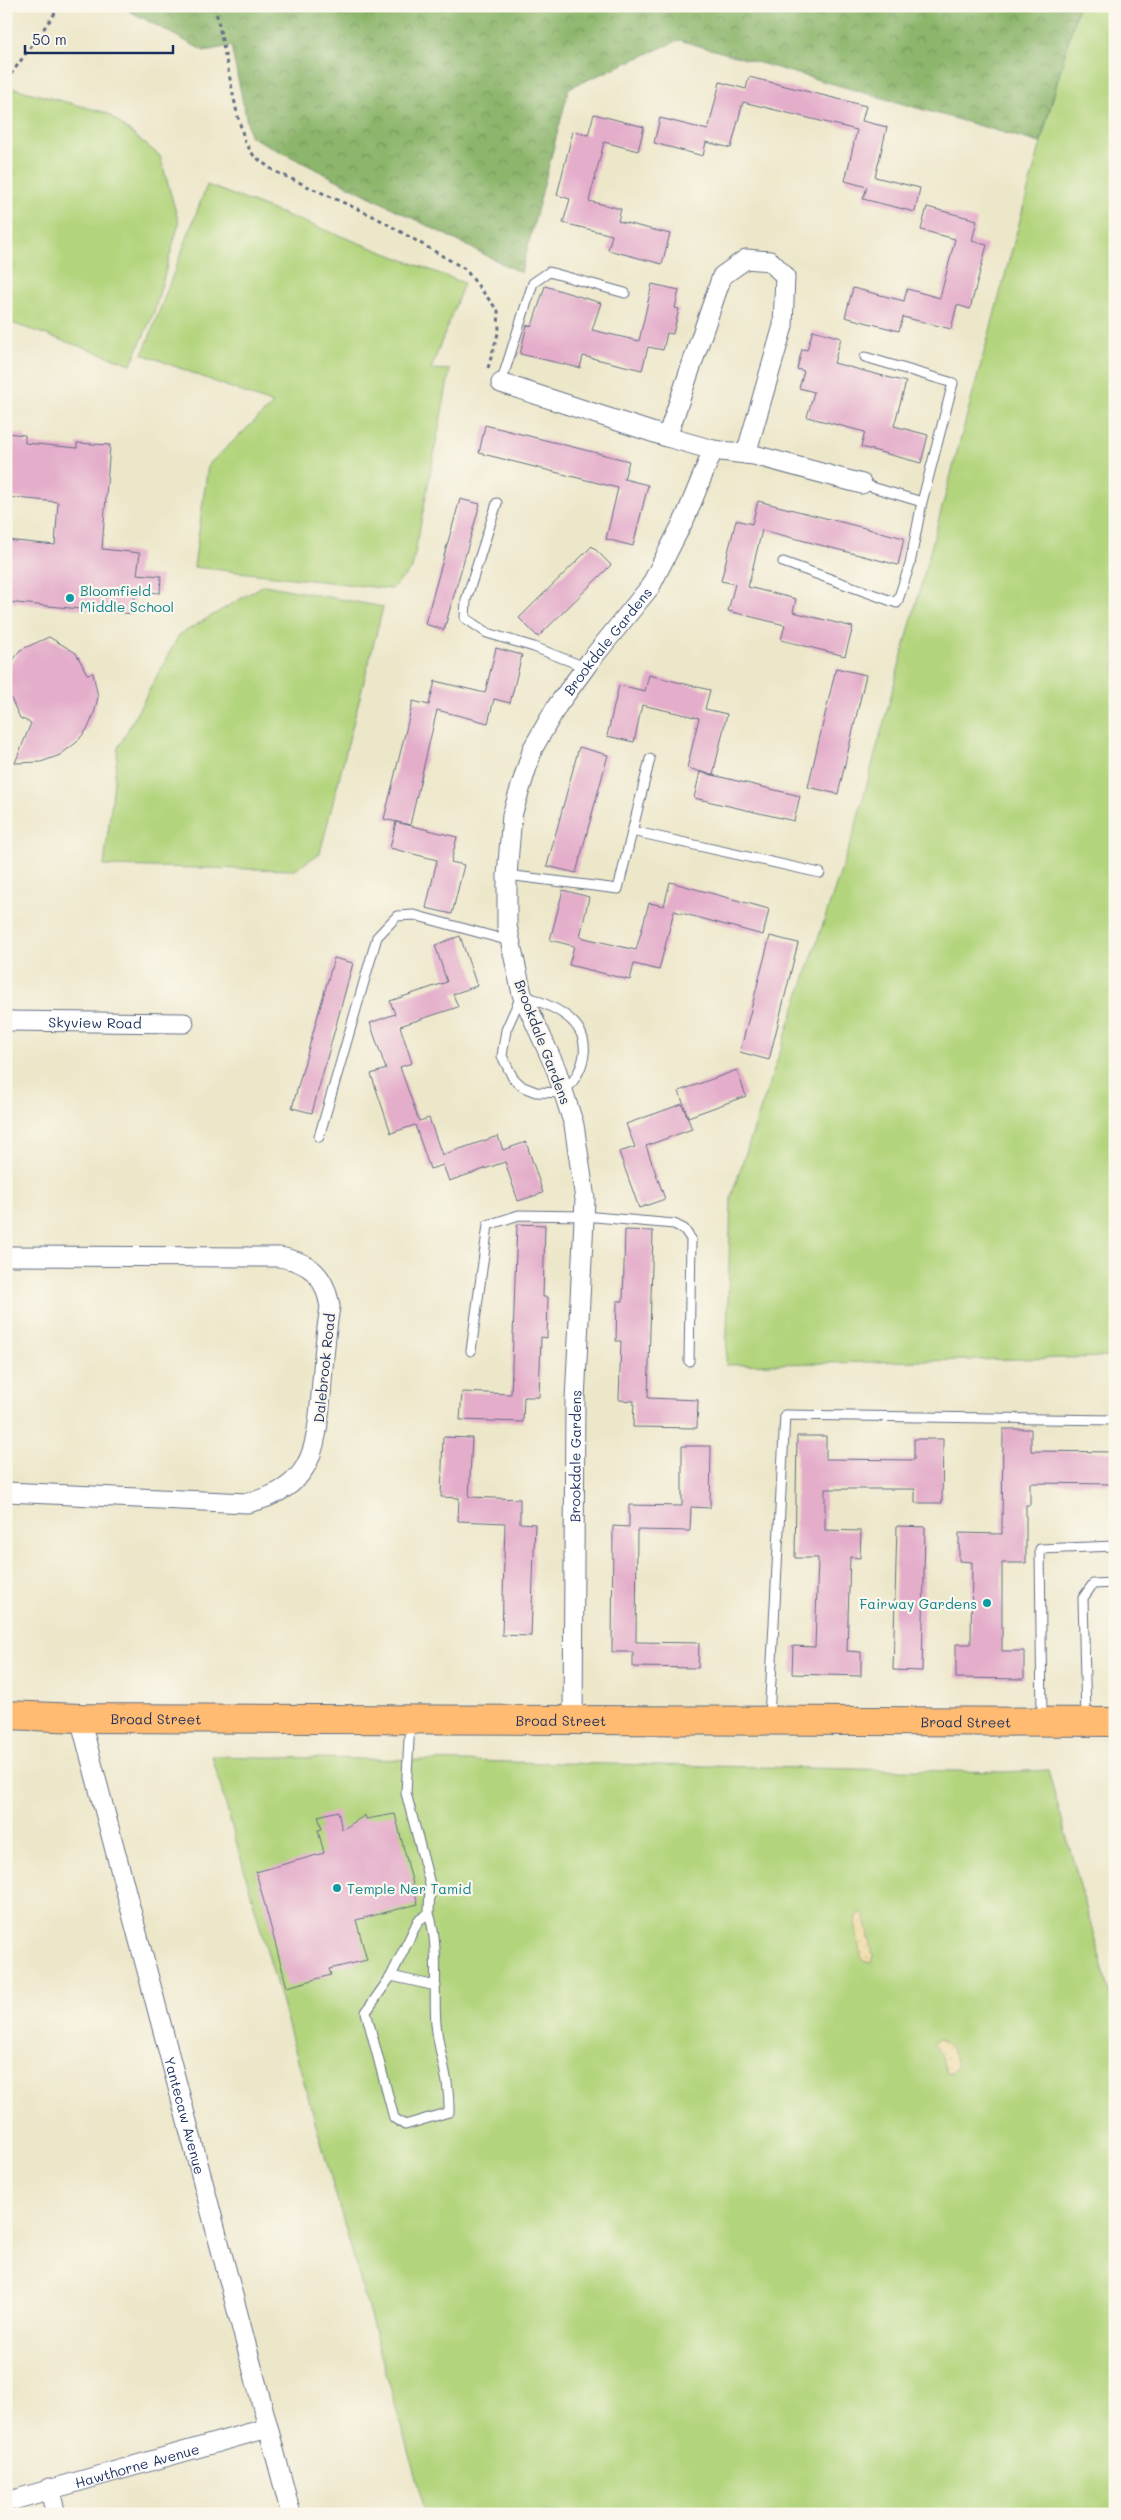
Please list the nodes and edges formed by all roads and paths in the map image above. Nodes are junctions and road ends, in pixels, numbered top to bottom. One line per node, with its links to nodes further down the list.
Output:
1 (60, 6): 3 (path)
2 (215, 6): 6 (path)
3 (6, 81)
4 (625, 293): 6 (lane)
5 (865, 357): 11 (lane)
6 (501, 382): 7 (street)
7 (667, 437): 8 (street); 9 (street)
8 (713, 450): 9 (street); 14 (street, Brookdale Gardens)
9 (746, 454): 10 (street)
10 (862, 484): 11 (lane)
11 (922, 502): 13 (lane)
12 (496, 503): 14 (lane)
13 (783, 562)
14 (586, 667): 18 (street, Brookdale Gardens)
15 (650, 758): 16 (lane)
16 (632, 831): 17 (lane); 18 (lane)
17 (820, 872)
18 (506, 875): 19 (street, Brookdale Gardens)
19 (510, 941): 20 (street, Brookdale Gardens); 24 (lane)
20 (522, 994): 23 (street, Brookdale Gardens); 23 (lane); 23 (lane)
21 (6, 1021): 22 (street, Skyview Road)
22 (184, 1023)
23 (563, 1093): 25 (street, Brookdale Gardens)
24 (319, 1137)
25 (584, 1216): 27 (lane); 28 (lane); 36 (street, Brookdale Gardens)
26 (6, 1256): 30 (street, Dalebrook Road)
27 (471, 1351)
28 (689, 1361)
29 (1115, 1420): 37 (lane)
30 (6, 1492)
31 (1115, 1546): 38 (lane)
32 (1115, 1583): 39 (lane)
33 (6, 1715): 34 (main road, Broad Street)
34 (80, 1718): 35 (main road, Broad Street); 44 (street, Yantecaw Avenue)
35 (410, 1720): 36 (main road, Broad Street); 41 (lane)
36 (573, 1720): 37 (main road, Broad Street)
37 (768, 1721): 38 (main road, Broad Street)
38 (1042, 1721): 39 (main road, Broad Street)
39 (1086, 1721): 40 (main road, Broad Street)
40 (1115, 1722)
41 (429, 1913): 42 (lane); 43 (lane)
42 (391, 1976): 43 (lane); 43 (lane)
43 (436, 1986)
44 (268, 2428): 45 (street, Hawthorne Avenue); 48 (street, Yantecaw Avenue)
45 (49, 2488): 46 (street, Hawthorne Avenue); 47 (street)
46 (6, 2502)
47 (56, 2514)
48 (291, 2514)

